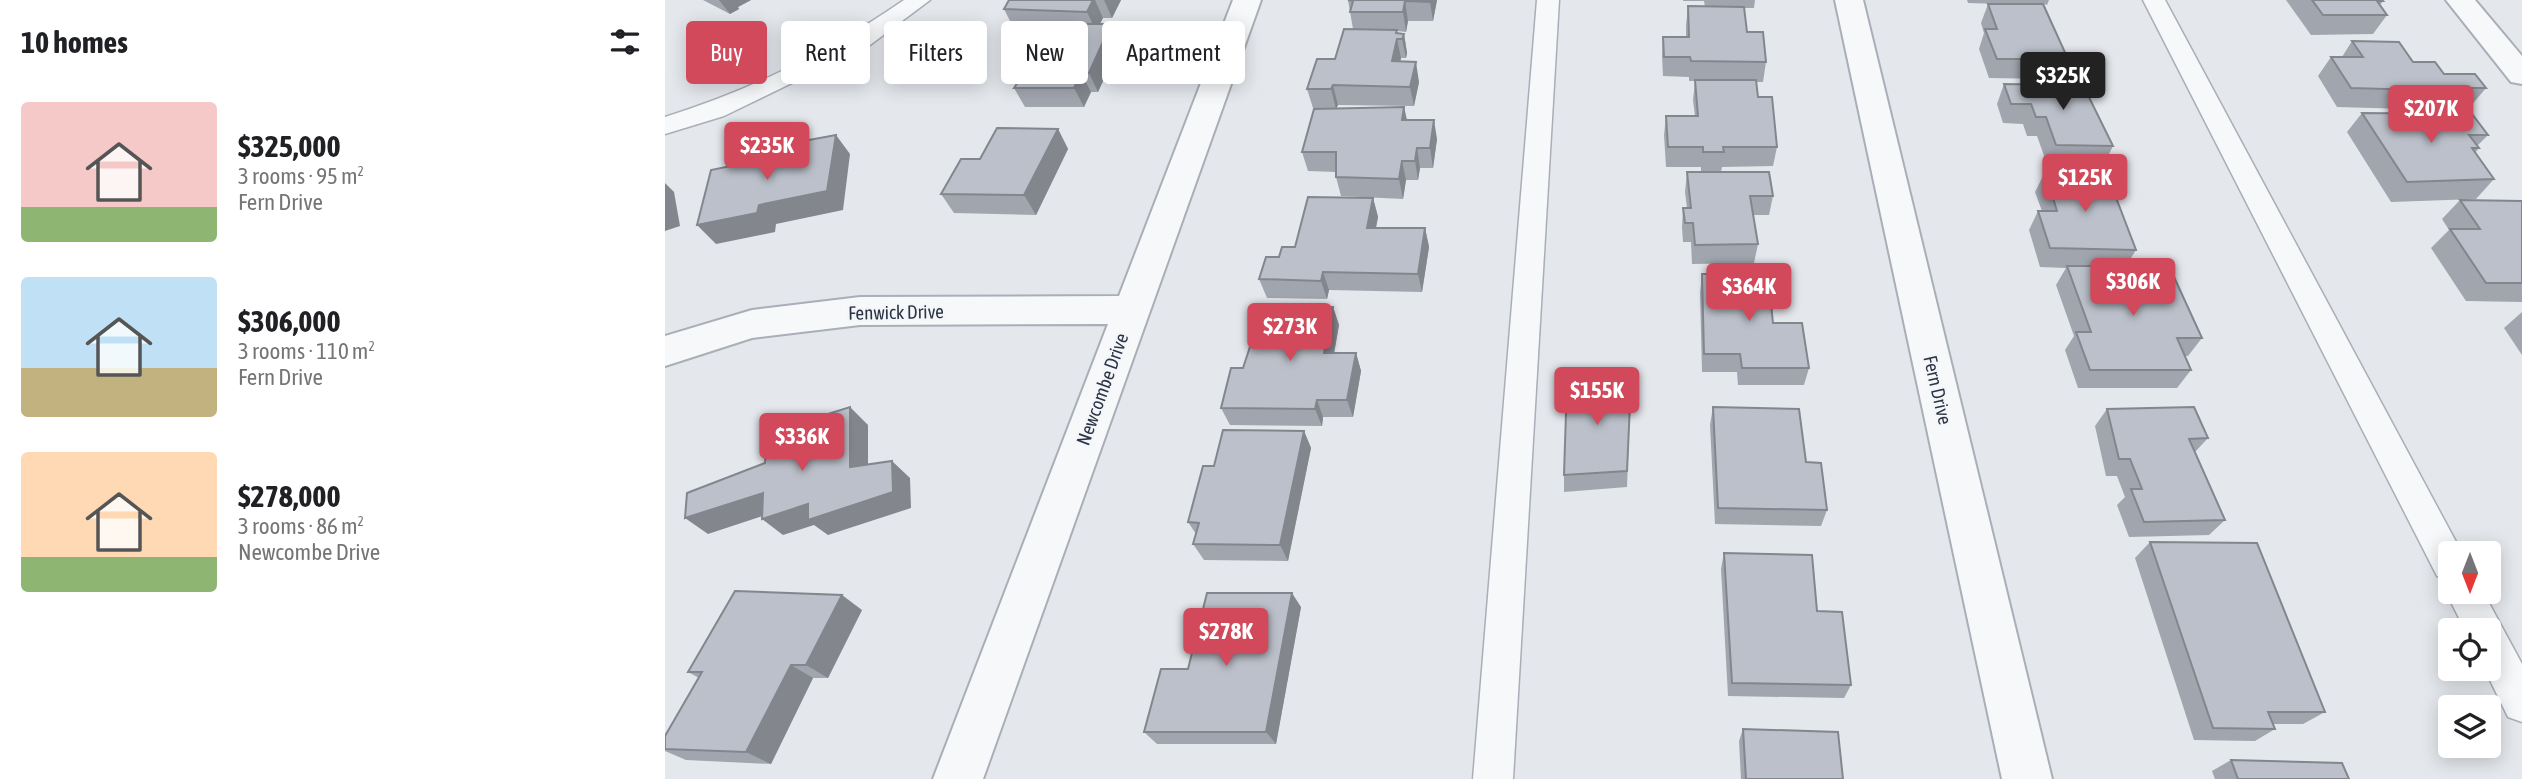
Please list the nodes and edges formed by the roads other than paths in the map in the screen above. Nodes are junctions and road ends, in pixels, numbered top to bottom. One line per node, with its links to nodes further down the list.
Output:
1 (919, 0): 8 (lane)
2 (1247, 0): 9 (street, Newcombe Drive)
3 (1548, 0): 15 (lane)
4 (1849, 0): 16 (street, Fern Drive)
5 (2154, 0): 11 (lane)
6 (2461, 0): 7 (street)
7 (2522, 75)
8 (665, 126)
9 (1131, 310): 10 (street, Fenwick Drive); 14 (street, Newcombe Drive)
10 (665, 351)
11 (2438, 542)
12 (2501, 662): 13 (lane)
13 (2522, 703)
14 (958, 779)
15 (1493, 779)
16 (2027, 779)

